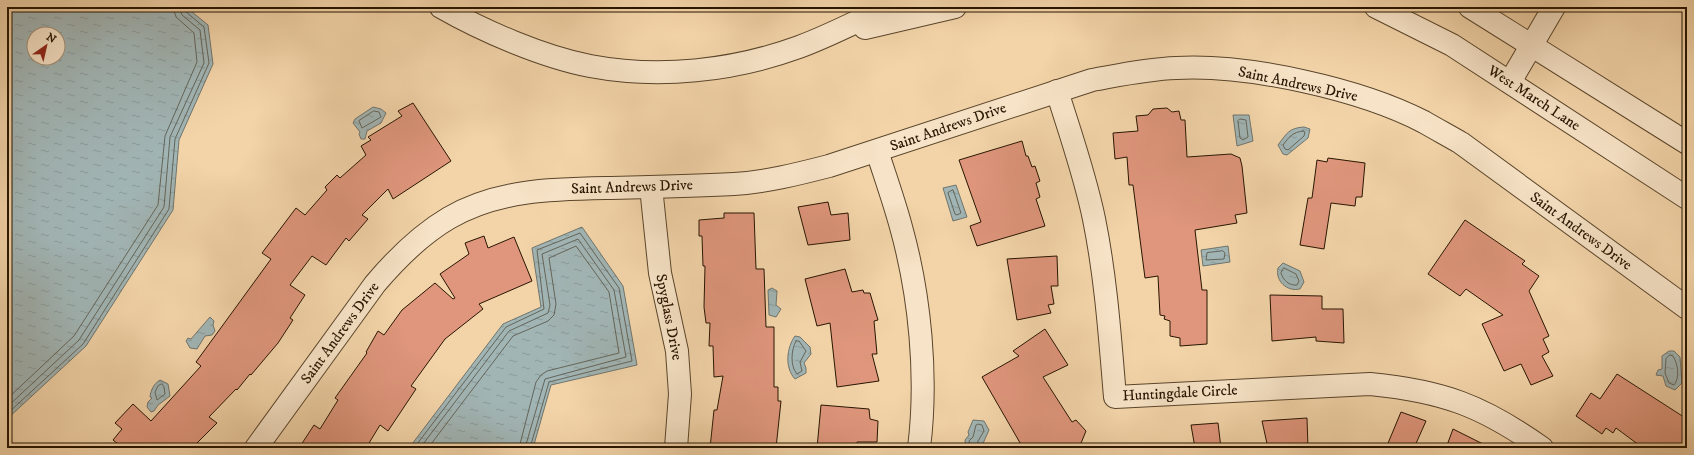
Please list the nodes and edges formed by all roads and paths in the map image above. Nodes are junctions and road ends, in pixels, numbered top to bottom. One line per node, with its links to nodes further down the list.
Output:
1 (441, 7): 7 (street)
2 (887, 7): 7 (street)
3 (955, 7): 7 (street)
4 (1376, 7): 9 (street, West March Lane)
5 (1470, 7): 8 (street)
6 (1554, 7): 8 (street)
7 (824, 37)
8 (1532, 45): 9 (street); 11 (street)
9 (1510, 82): 14 (street, West March Lane)
10 (1057, 91): 12 (street, Saint Andrews Drive); 15 (street, Saint Andrews Drive); 19 (street, Huntingdale Circle)
11 (1687, 143)
12 (877, 151): 13 (street, Saint Andrews Drive); 18 (street)
13 (651, 187): 16 (street, Saint Andrews Drive); 17 (street, Spyglass Drive)
14 (1687, 198)
15 (1687, 308)
16 (256, 448)
17 (676, 448)
18 (919, 448)
19 (1542, 448)

